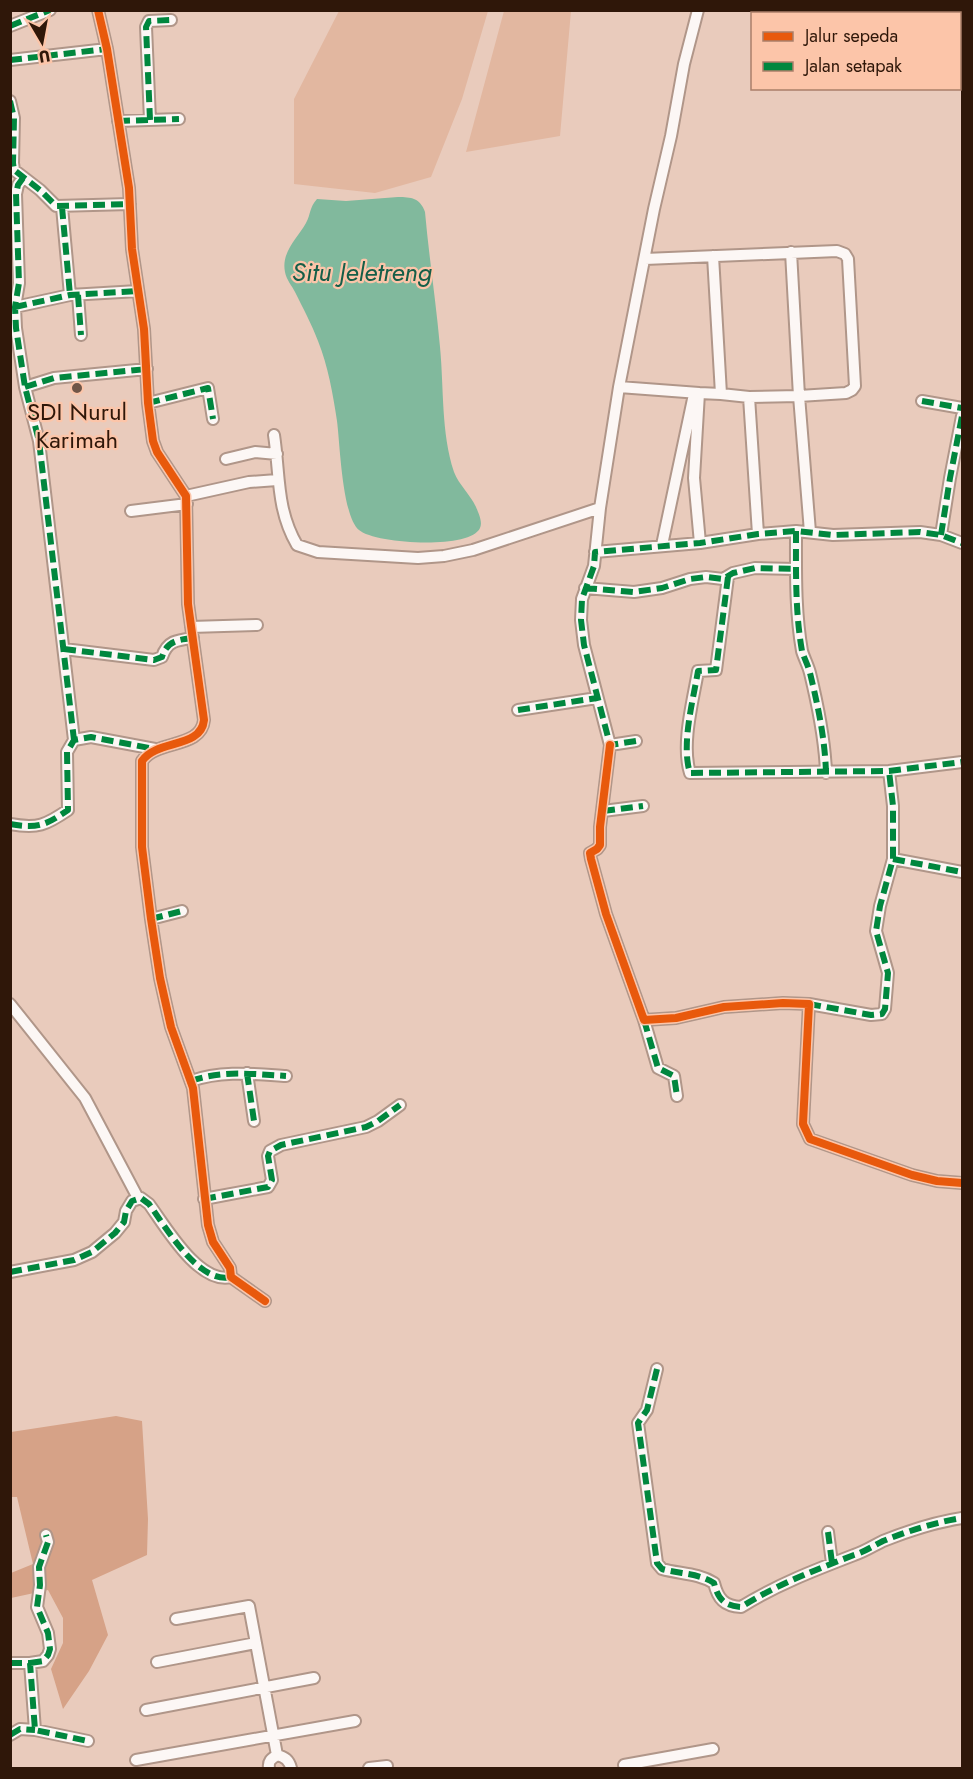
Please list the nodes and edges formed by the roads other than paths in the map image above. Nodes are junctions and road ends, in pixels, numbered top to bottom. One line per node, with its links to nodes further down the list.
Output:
1 (50, 10): 5 (street)
2 (98, 10): 6 (street)
3 (698, 10): 19 (street)
4 (171, 20): 10 (street)
5 (10, 26)
6 (107, 50): 7 (street); 11 (street)
7 (10, 60)
8 (10, 101): 12 (street)
9 (179, 119): 10 (street)
10 (150, 120): 11 (street)
11 (118, 121): 14 (street)
12 (13, 130): 13 (street)
13 (23, 178): 15 (street); 16 (street)
14 (130, 204): 15 (street); 20 (street)
15 (62, 207): 21 (street)
16 (13, 214): 22 (street)
17 (791, 252): 18 (street); 29 (street); 29 (street)
18 (713, 256): 19 (street); 28 (street)
19 (645, 259): 26 (street)
20 (138, 291): 21 (street); 24 (street)
21 (74, 295): 22 (street); 23 (street)
22 (15, 307): 25 (street)
23 (81, 335)
24 (147, 369): 25 (street); 32 (street)
25 (25, 387): 56 (street)
26 (619, 387): 27 (street); 41 (street)
27 (697, 393): 28 (street); 47 (street); 49 (street)
28 (721, 394): 30 (street)
29 (799, 396): 30 (street); 44 (street)
30 (749, 397): 45 (street)
31 (922, 401): 33 (street)
32 (148, 403): 35 (street); 40 (street)
33 (963, 408)
34 (962, 417): 46 (street)
35 (213, 419)
36 (274, 435): 37 (street)
37 (277, 454): 38 (street); 39 (street)
38 (226, 459)
39 (277, 480): 40 (street); 41 (street)
40 (186, 500): 42 (street); 55 (street)
41 (600, 508): 50 (street)
42 (131, 512)
43 (796, 531): 44 (street); 45 (street); 51 (street)
44 (810, 532): 46 (street)
45 (759, 534): 47 (street)
46 (941, 535): 48 (street)
47 (700, 543): 49 (street)
48 (963, 543)
49 (662, 545): 50 (street)
50 (595, 552): 53 (street)
51 (796, 569): 52 (street); 65 (street)
52 (728, 577): 53 (street); 65 (street)
53 (585, 588): 57 (street)
54 (257, 625): 55 (street)
55 (192, 632): 56 (street); 62 (street)
56 (64, 649): 59 (street)
57 (597, 698): 58 (street); 61 (street)
58 (518, 710)
59 (74, 740): 62 (street); 68 (street)
60 (636, 741): 61 (street)
61 (610, 745): 67 (street)
62 (155, 749): 72 (street)
63 (963, 762): 64 (street)
64 (890, 771): 65 (street); 69 (street)
65 (826, 773)
66 (643, 806): 67 (street)
67 (603, 811): 75 (street)
68 (10, 824)
69 (893, 860): 70 (street); 74 (street)
70 (963, 872)
71 (182, 910): 72 (street)
72 (151, 919): 78 (street)
73 (10, 1004): 83 (street)
74 (809, 1004): 75 (street); 82 (street)
75 (644, 1020): 79 (street)
76 (247, 1073): 77 (street); 78 (street); 81 (street)
77 (286, 1076)
78 (190, 1081): 84 (street)
79 (677, 1096)
80 (400, 1106): 84 (street)
81 (254, 1120)
82 (963, 1183)
83 (138, 1198): 85 (street); 86 (street)
84 (204, 1199): 86 (street)
85 (10, 1272)
86 (231, 1277): 87 (street)
87 (265, 1301)
88 (657, 1369): 92 (street)
89 (963, 1518): 92 (street)
90 (828, 1532): 92 (street)
91 (46, 1535): 97 (street)
92 (832, 1563)
93 (176, 1619): 94 (street)
94 (256, 1643): 95 (street); 99 (street)
95 (157, 1662)
96 (10, 1663): 97 (street)
97 (30, 1663): 102 (street)
98 (314, 1678): 99 (street)
99 (264, 1688): 100 (street); 104 (street)
100 (146, 1710)
101 (355, 1721): 104 (street)
102 (35, 1730): 103 (street); 105 (street)
103 (10, 1735)
104 (273, 1735): 107 (street); 108 (street)
105 (88, 1742)
106 (713, 1749): 109 (street)
107 (277, 1755): 112 (street); 113 (street)
108 (136, 1760)
109 (652, 1764): 110 (street)
110 (624, 1765)
111 (387, 1766): 114 (street)
112 (269, 1768)
113 (291, 1768)
114 (369, 1768)

